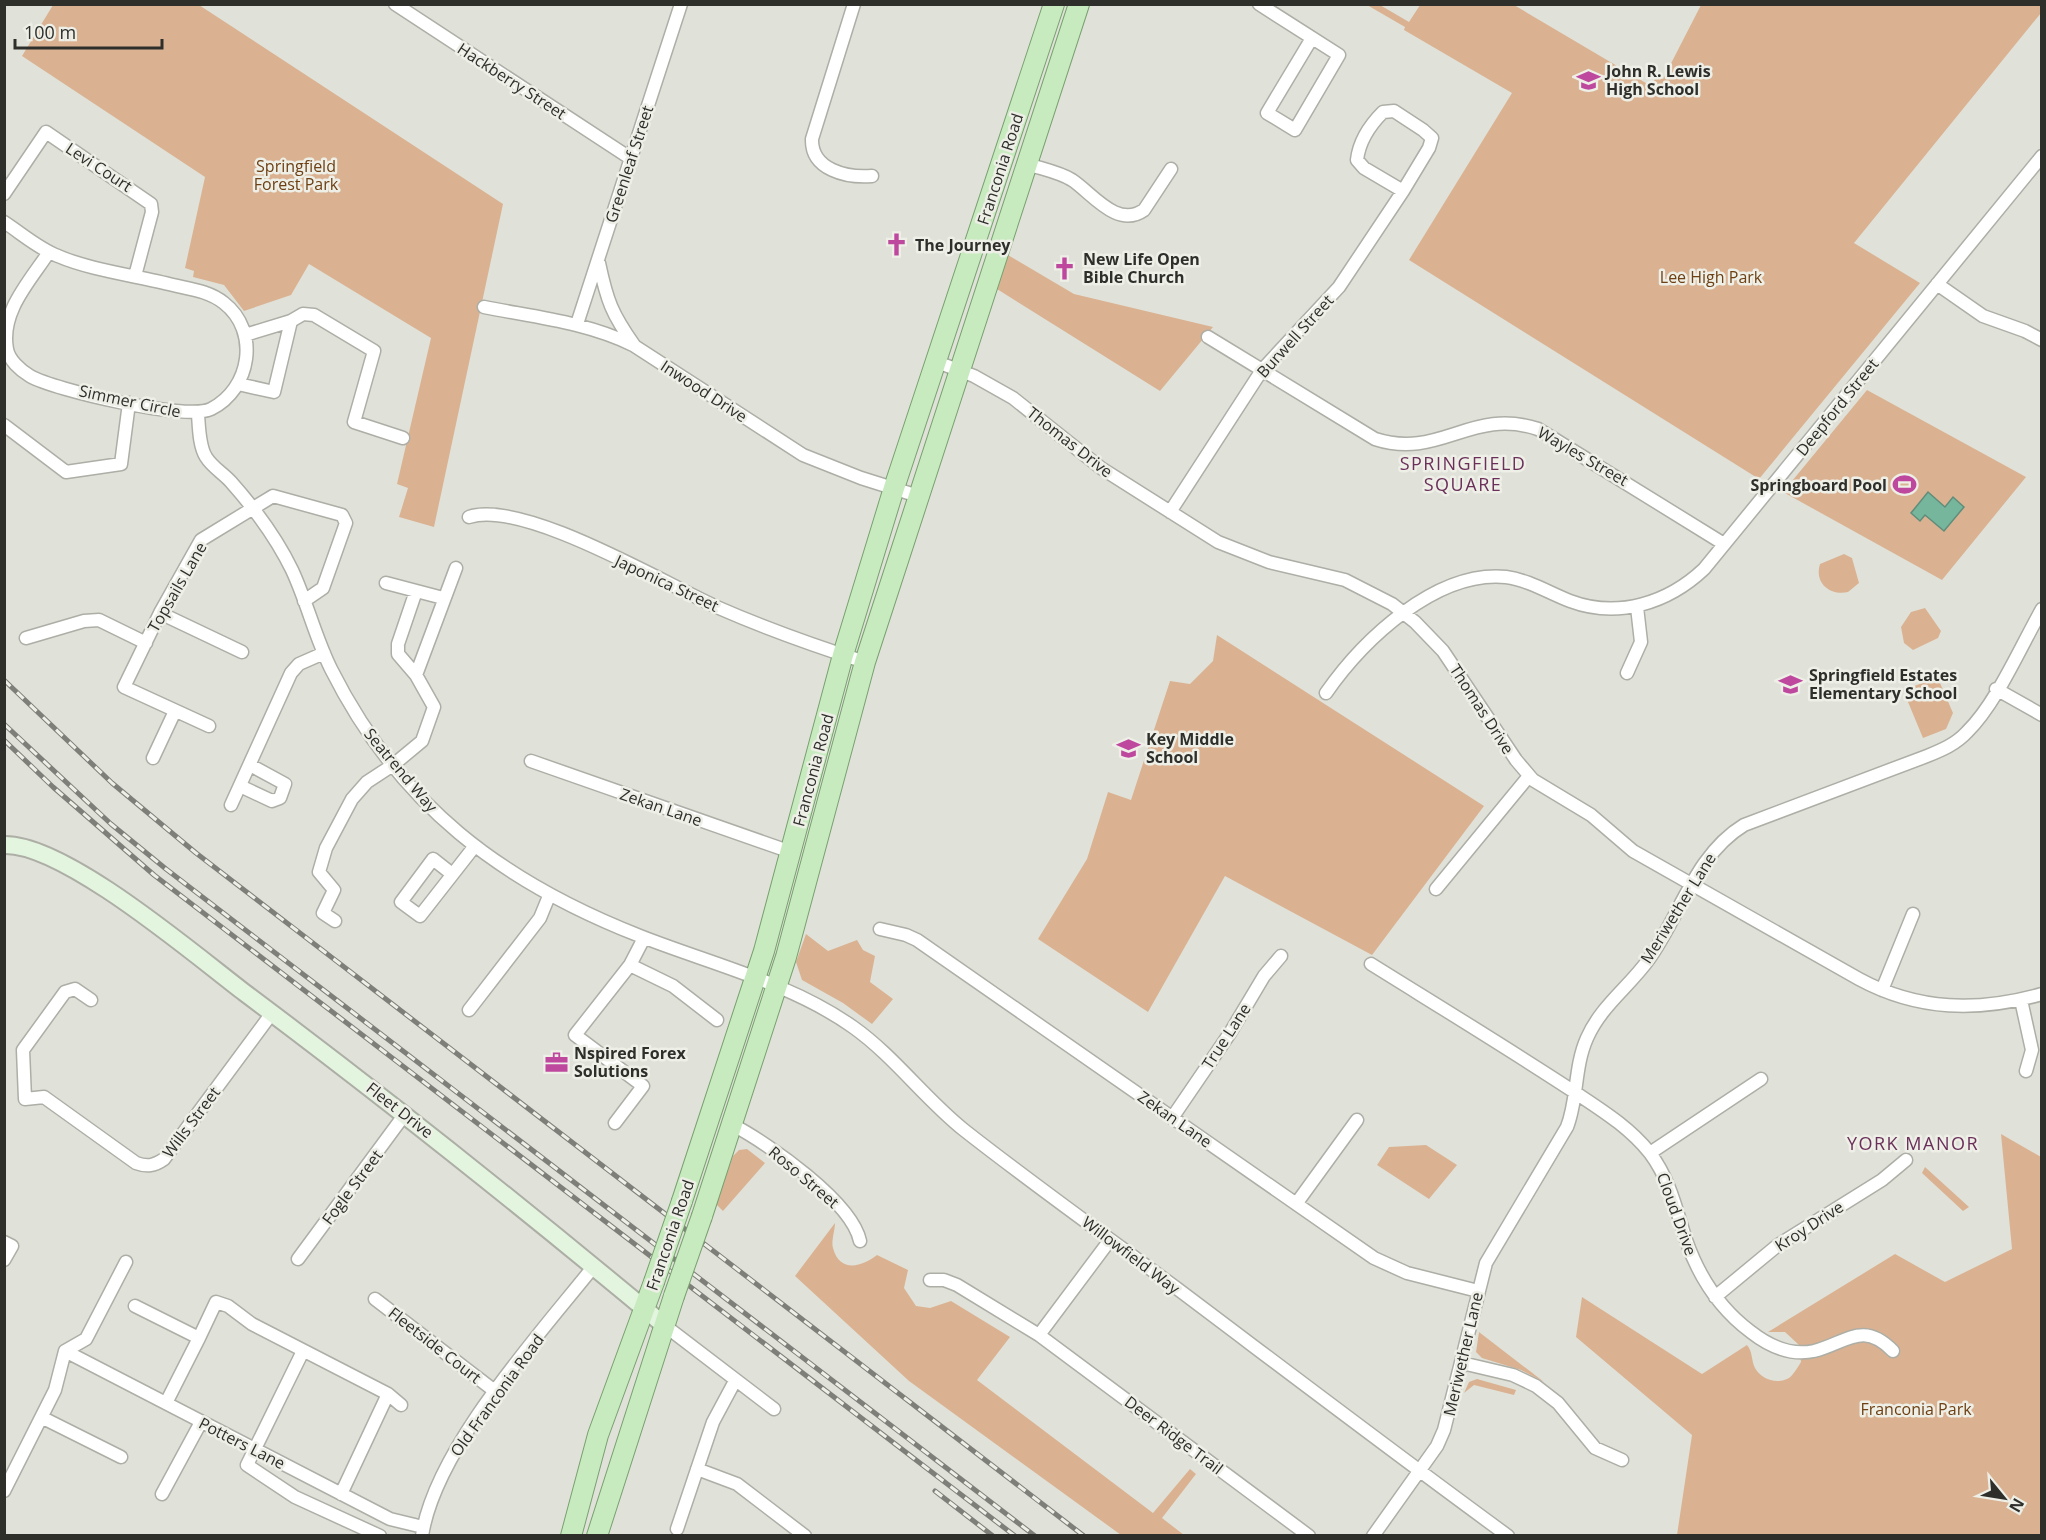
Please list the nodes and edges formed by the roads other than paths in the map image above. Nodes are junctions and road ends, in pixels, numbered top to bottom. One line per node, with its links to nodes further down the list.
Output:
1 (395, 4): 8 (street, Hackberry Street)
2 (681, 4): 8 (street, Greenleaf Street)
3 (854, 4): 12 (street)
4 (1054, 4): 15 (main road, Franconia Road)
5 (1079, 4): 9 (main road, Franconia Road)
6 (1259, 4): 7 (street)
7 (1312, 38): 7 (street)
8 (630, 158): 19 (street, Greenleaf Street)
9 (1027, 164): 11 (street); 16 (main road, Franconia Road)
10 (2039, 164): 21 (street, Deepford Street)
11 (1171, 169)
12 (872, 176)
13 (1403, 191): 13 (street, Burwell Street); 32 (street, Burwell Street)
14 (4, 194): 20 (street, Levi Court)
15 (989, 203): 16 (main road); 30 (main road, Franconia Road)
16 (1011, 216): 31 (main road, Franconia Road)
17 (4, 222): 18 (street)
18 (49, 252): 20 (street); 29 (street, Simmer Circle)
19 (599, 262): 24 (street, Greenleaf Street); 28 (street)
20 (135, 276): 25 (street)
21 (1937, 284): 27 (street); 43 (street, Deepford Street)
22 (484, 307): 24 (street, Inwood Drive)
23 (291, 321): 25 (street); 33 (street); 37 (street)
24 (577, 324): 28 (street, Inwood Drive)
25 (245, 335): 33 (street)
26 (1208, 337): 32 (street, Wayles Street)
27 (2042, 340)
28 (635, 346): 38 (street, Inwood Drive)
29 (6, 352): 34 (street, Simmer Circle)
30 (937, 362): 31 (street, Thomas Drive); 38 (main road, Franconia Road)
31 (960, 370): 39 (main road, Franconia Road); 41 (street, Thomas Drive)
32 (1262, 370): 41 (street, Burwell Street); 43 (street, Wayles Street)
33 (238, 384): 35 (street, Simmer Circle)
34 (129, 403): 35 (street, Simmer Circle); 36 (street)
35 (198, 414): 40 (street, Seatrend Way)
36 (4, 425)
37 (403, 438)
38 (894, 488): 39 (street, Inwood Drive); 57 (main road, Franconia Road)
39 (918, 496): 58 (main road, Franconia Road)
40 (255, 510): 48 (street, Seatrend Way); 48 (street, Topsails Lane); 51 (street, Topsails Lane)
41 (1170, 512): 52 (street, Thomas Drive)
42 (469, 517): 57 (street, Japonica Street)
43 (1724, 544): 49 (street, Deepford Street)
44 (456, 568): 47 (street)
45 (386, 583): 46 (street)
46 (416, 591): 47 (street); 60 (street)
47 (443, 598): 60 (street)
48 (304, 601): 56 (street, Seatrend Way)
49 (1637, 607): 52 (street, Deepford Street); 59 (street)
50 (2042, 609): 61 (street, Meriwether Lane)
51 (160, 613): 54 (street, Topsails Lane); 55 (street)
52 (1404, 613): 62 (street, Deepford Street); 70 (street, Thomas Drive)
53 (26, 638): 54 (street)
54 (146, 643): 63 (street, Topsails Lane)
55 (242, 652)
56 (324, 653): 68 (street); 69 (street, Seatrend Way)
57 (843, 655): 58 (street, Japonica Street); 75 (main road, Franconia Road)
58 (865, 662): 88 (main road, Franconia Road)
59 (1627, 673)
60 (416, 675): 69 (street)
61 (1996, 690): 64 (street); 77 (street, Meriwether Lane)
62 (1326, 693)
63 (175, 711): 65 (street); 66 (street)
64 (2042, 715)
65 (209, 726)
66 (153, 758)
67 (531, 761): 75 (street, Zekan Lane)
68 (250, 765): 71 (street); 71 (street)
69 (393, 765): 74 (street, Seatrend Way); 81 (street)
70 (1528, 776): 77 (street, Thomas Drive); 78 (street)
71 (240, 786): 72 (street)
72 (231, 805)
73 (4, 845): 94 (street, Fleet Drive)
74 (474, 847): 76 (street); 79 (street, Seatrend Way)
75 (791, 852): 87 (main road, Franconia Road)
76 (452, 874): 76 (street)
77 (1692, 885): 89 (street, Thomas Drive); 98 (street, Meriwether Lane)
78 (1436, 889)
79 (549, 896): 83 (street, Seatrend Way); 93 (street)
80 (1913, 914): 89 (street)
81 (335, 921)
82 (880, 929): 100 (street, Zekan Lane)
83 (644, 938): 86 (street); 87 (street, Seatrend Way)
84 (1281, 956): 100 (street, True Lane)
85 (1371, 964): 98 (street, Cloud Drive)
86 (630, 965): 95 (street); 102 (street)
87 (755, 979): 88 (street, Willowfield Way); 119 (main road, Franconia Road, bridge)
88 (777, 987): 103 (main road, Franconia Road); 107 (street, Willowfield Way)
89 (1882, 990): 92 (street, Thomas Drive)
90 (2042, 994): 92 (street, Thomas Drive)
91 (91, 1000): 94 (street, Wills Street)
92 (2021, 1000): 96 (street)
93 (469, 1010)
94 (272, 1013): 99 (street, Fleet Drive)
95 (717, 1020)
96 (2026, 1071)
97 (1761, 1079): 104 (street)
98 (1575, 1093): 104 (street, Cloud Drive); 115 (street, Meriwether Lane)
99 (405, 1114): 110 (street, Fogle Street); 113 (street, Fleet Drive)
100 (1172, 1118): 106 (street, Zekan Lane)
101 (1357, 1120): 106 (street)
102 (615, 1123)
103 (733, 1125): 108 (street, Roso Street); 120 (main road, Franconia Road, bridge)
104 (1650, 1153): 116 (street, Cloud Drive)
105 (1906, 1160): 116 (street, Kroy Drive)
106 (1296, 1204): 115 (street, Zekan Lane)
107 (1110, 1240): 121 (street); 139 (street, Willowfield Way)
108 (860, 1241)
109 (4, 1242): 111 (street)
110 (298, 1259)
111 (4, 1260)
112 (126, 1262): 123 (street)
113 (594, 1266): 119 (street, Fleet Drive); 128 (street, Old Franconia Road)
114 (930, 1280): 121 (street, Deer Ridge Trail)
115 (1478, 1292): 126 (street, Meriwether Lane)
116 (1716, 1297): 124 (street, Cloud Drive)
117 (375, 1299): 128 (street, Fleetside Court)
118 (135, 1306): 122 (street)
119 (645, 1309): 120 (street, Fleet Drive); 146 (main road, Franconia Road)
120 (664, 1325): 127 (street, Fleet Drive); 147 (main road, Franconia Road)
121 (1039, 1335): 149 (street, Deer Ridge Trail)
122 (199, 1338): 125 (street); 130 (street)
123 (64, 1351): 130 (street, Potters Lane); 133 (street)
124 (1893, 1351)
125 (303, 1352): 129 (street); 135 (street)
126 (1461, 1363): 137 (street); 139 (street, Meriwether Lane)
127 (735, 1381): 132 (street, Fleet Drive); 138 (street)
128 (496, 1392): 144 (street, Old Franconia Road)
129 (388, 1394): 131 (street); 142 (street)
130 (166, 1404): 134 (street, Potters Lane)
131 (401, 1405)
132 (774, 1409)
133 (43, 1418): 136 (street); 140 (street)
134 (201, 1422): 135 (street, Potters Lane); 141 (street)
135 (255, 1450): 142 (street, Potters Lane); 145 (street)
136 (121, 1457)
137 (1622, 1460)
138 (697, 1469): 143 (street); 148 (street)
139 (1420, 1471): 150 (street, Meriwether Lane); 151 (street, Willowfield Way)
140 (4, 1491)
141 (162, 1494)
142 (341, 1494): 144 (street, Potters Lane)
143 (677, 1529)
144 (422, 1531)
145 (380, 1536)
146 (572, 1536)
147 (597, 1536)
148 (805, 1536)
149 (1309, 1536)
150 (1373, 1536)
151 (1508, 1536)

